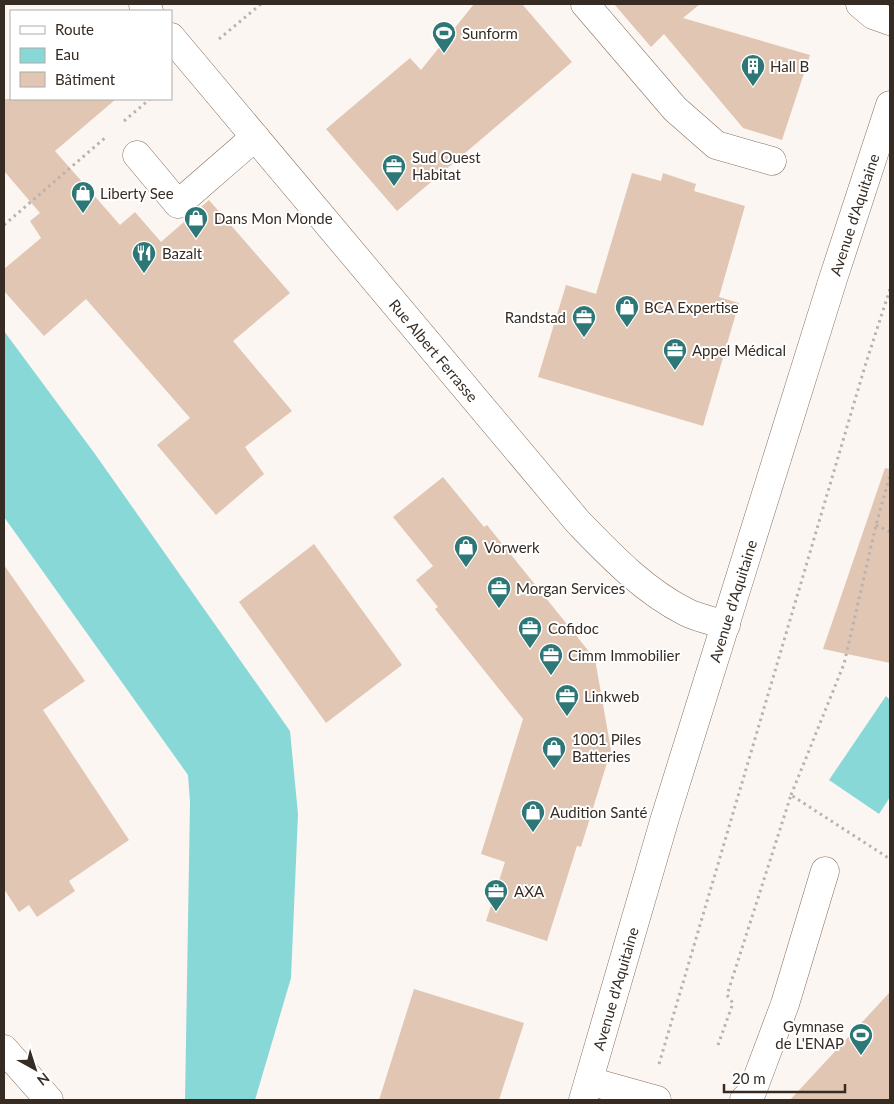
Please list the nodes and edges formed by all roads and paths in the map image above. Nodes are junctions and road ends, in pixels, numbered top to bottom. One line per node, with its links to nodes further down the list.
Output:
1 (585, 4): 11 (street)
2 (860, 4): 3 (street)
3 (890, 22)
4 (172, 39): 9 (street, Rue Albert Ferrasse)
5 (149, 100): 7 (path)
6 (890, 105): 17 (street, Avenue d'Aquitaine)
7 (121, 124)
8 (114, 130): 12 (path)
9 (256, 137): 10 (street); 17 (street, Rue Albert Ferrasse)
10 (137, 155)
11 (772, 161)
12 (4, 225)
13 (890, 289): 25 (path)
14 (890, 475): 15 (path)
15 (876, 525): 16 (path); 18 (path)
16 (890, 532)
17 (726, 626): 24 (street, Avenue d'Aquitaine)
18 (791, 795): 20 (path); 22 (path)
19 (890, 854): 20 (path)
20 (889, 859)
21 (825, 871): 27 (street)
22 (718, 1045)
23 (4, 1048): 26 (street)
24 (586, 1091): 25 (street)
25 (653, 1099)
26 (49, 1100)
27 (744, 1100)

